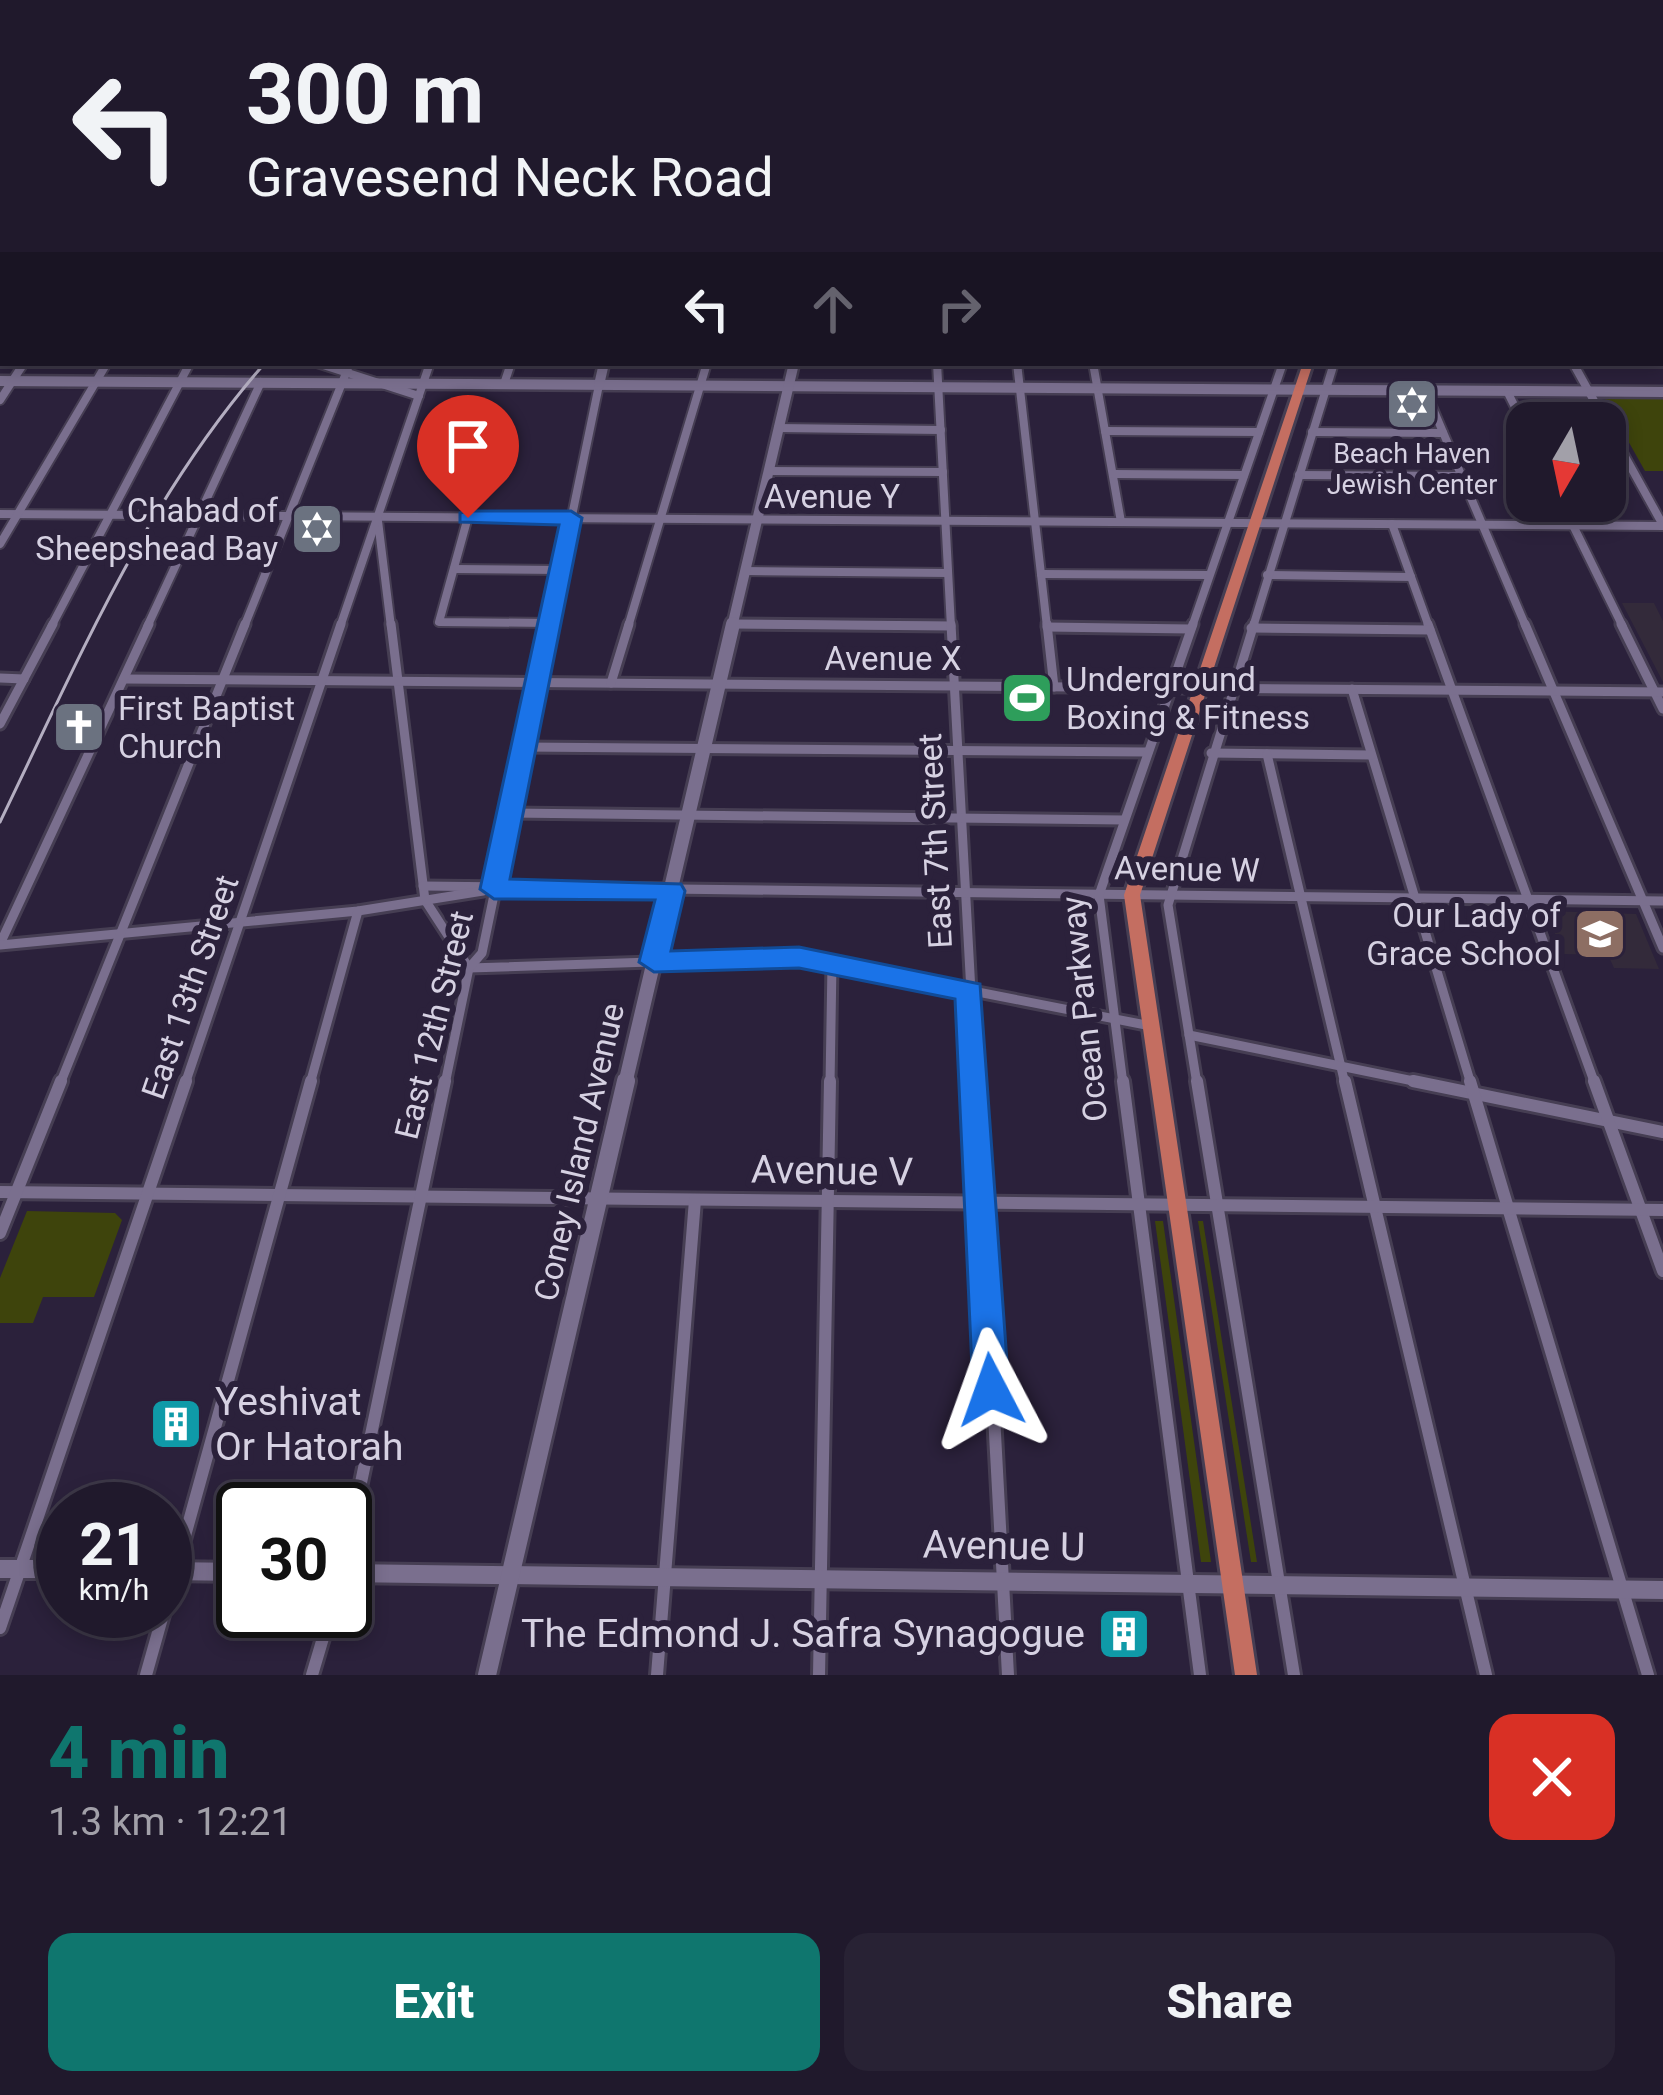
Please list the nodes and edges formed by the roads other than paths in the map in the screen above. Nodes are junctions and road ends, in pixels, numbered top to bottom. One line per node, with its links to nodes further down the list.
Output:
1 (105, 366): 17 (street)
2 (189, 366): 18 (street)
3 (429, 366): 21 (street, East 13th Street)
4 (510, 366): 22 (street)
5 (603, 366): 23 (main road, East 12th Street)
6 (706, 366): 24 (street)
7 (793, 366): 25 (main road, Coney Island Avenue)
8 (937, 366): 26 (street, East 7th Street)
9 (1017, 366): 27 (street)
10 (1094, 366): 28 (street)
11 (1282, 366): 29 (street, Ocean Parkway)
12 (1307, 366): 30 (main road, Ocean Parkway)
13 (1333, 366): 31 (street)
14 (1576, 366): 34 (street)
15 (346, 373): 19 (main road); 20 (main road); 55 (street)
16 (6, 381): 17 (main road); 37 (street)
17 (97, 381): 18 (main road); 52 (street)
18 (181, 382): 19 (main road); 53 (street)
19 (261, 382): 54 (street)
20 (376, 383): 21 (main road); 36 (street)
21 (423, 383): 22 (main road); 36 (street, East 13th Street)
22 (504, 384): 23 (main road)
23 (599, 385): 24 (main road); 58 (street, East 12th Street)
24 (700, 385): 25 (main road); 59 (street)
25 (788, 386): 26 (main road); 39 (main road, Coney Island Avenue)
26 (938, 387): 27 (main road); 40 (street, East 7th Street)
27 (1020, 387): 28 (main road); 62 (street)
28 (1098, 388): 29 (main road); 41 (street)
29 (1274, 389): 30 (main road); 42 (street, Ocean Parkway)
30 (1300, 389): 31 (main road); 66 (main road, Ocean Parkway)
31 (1325, 389): 32 (main road); 43 (street)
32 (1425, 390): 33 (main road); 44 (street)
33 (1508, 391): 34 (main road); 38 (street)
34 (1589, 391): 35 (main road); 71 (street)
35 (1663, 392)
36 (419, 397): 56 (street, East 13th Street)
37 (0, 400)
38 (1513, 402)
39 (778, 428): 40 (street); 45 (main road, Coney Island Avenue)
40 (941, 430): 46 (street, East 7th Street)
41 (1105, 430): 42 (street); 47 (street)
42 (1258, 432): 48 (street, Ocean Parkway)
43 (1312, 432): 44 (street); 49 (street)
44 (1443, 433): 50 (street)
45 (769, 471): 46 (street); 60 (main road, Coney Island Avenue)
46 (943, 472): 61 (street, East 7th Street)
47 (1113, 474): 48 (street); 63 (street)
48 (1244, 475): 65 (street, Ocean Parkway)
49 (1299, 475): 50 (street); 67 (street)
50 (1462, 476): 69 (street)
51 (0, 514): 52 (street, Avenue Y)
52 (18, 514): 53 (street, Avenue Y); 72 (street)
53 (111, 515): 54 (street, Avenue Y); 91 (street)
54 (200, 515): 55 (street, Avenue Y); 92 (street)
55 (289, 516): 56 (street, Avenue Y); 93 (street)
56 (377, 517): 57 (street, Avenue Y); 73 (street); 74 (street, East 13th Street)
57 (468, 518): 58 (street, Avenue Y); 75 (street)
58 (571, 518): 59 (street, Avenue Y); 76 (street, East 12th Street)
59 (660, 519): 60 (street, Avenue Y); 97 (street)
60 (758, 520): 61 (street, Avenue Y); 77 (main road, Coney Island Avenue)
61 (945, 521): 62 (street, Avenue Y); 78 (street, East 7th Street)
62 (1035, 521): 63 (street, Avenue Y); 79 (street)
63 (1121, 522): 65 (street, Avenue Y)
64 (1571, 522): 70 (street)
65 (1227, 523): 66 (street, Avenue Y); 80 (street, Ocean Parkway)
66 (1255, 523): 67 (street, Avenue Y); 102 (main road, Ocean Parkway)
67 (1283, 524): 68 (street, Avenue Y); 81 (street)
68 (1392, 524): 69 (street, Avenue Y); 82 (street)
69 (1482, 525): 70 (street, Avenue Y); 106 (street)
70 (1573, 526): 71 (street, Avenue Y); 107 (street)
71 (1663, 526)
72 (0, 544)
73 (382, 560): 74 (street); 95 (street)
74 (362, 561): 94 (street, East 13th Street)
75 (454, 569): 76 (street); 83 (street)
76 (560, 570): 83 (street, East 12th Street)
77 (745, 572): 78 (street); 84 (main road, Coney Island Avenue)
78 (948, 573): 85 (street, East 7th Street)
79 (1041, 574): 80 (street); 86 (street)
80 (1209, 575): 88 (street, Ocean Parkway)
81 (1267, 575): 82 (street); 87 (street)
82 (1411, 577): 89 (street)
83 (550, 622): 96 (street, East 12th Street)
84 (733, 623): 85 (street); 98 (main road, Coney Island Avenue)
85 (951, 626): 99 (street, East 7th Street)
86 (1047, 627): 88 (street); 100 (street)
87 (1251, 628): 89 (street); 103 (street)
88 (1190, 629): 101 (street, Ocean Parkway)
89 (1430, 630): 105 (street)
90 (0, 678): 91 (street)
91 (24, 679): 109 (street)
92 (124, 679): 93 (street, Avenue X); 137 (street)
93 (223, 680): 94 (street, Avenue X); 136 (street)
94 (323, 681): 95 (street, Avenue X); 135 (street, East 13th Street)
95 (395, 681): 96 (street, Avenue X); 121 (street)
96 (538, 682): 97 (street, Avenue X); 110 (street, East 12th Street)
97 (611, 683): 98 (street, Avenue X)
98 (720, 684): 99 (street, Avenue X); 111 (main road, Coney Island Avenue)
99 (953, 686): 100 (street, Avenue X); 112 (street, East 7th Street)
100 (1054, 687): 101 (street, Avenue X)
101 (1169, 688): 102 (street, Avenue X); 113 (street, Ocean Parkway)
102 (1201, 688): 103 (street, Avenue X); 126 (main road, Ocean Parkway)
103 (1232, 688): 104 (street, Avenue X); 114 (street)
104 (1352, 689): 105 (street, Avenue X); 116 (street)
105 (1452, 690): 106 (street, Avenue X); 130 (street)
106 (1554, 691): 107 (street, Avenue X); 132 (street)
107 (1659, 692): 108 (street)
108 (1663, 709)
109 (0, 724)
110 (524, 747): 111 (street); 117 (street, East 12th Street)
111 (705, 749): 112 (street); 118 (main road, Coney Island Avenue)
112 (958, 751): 113 (street); 119 (street, East 7th Street)
113 (1146, 752): 120 (street, Ocean Parkway)
114 (1210, 753): 115 (street); 127 (street)
115 (1267, 754): 116 (street); 128 (street)
116 (1371, 754): 129 (street)
117 (511, 813): 118 (street); 122 (street, East 12th Street)
118 (690, 815): 119 (street); 123 (main road, Coney Island Avenue)
119 (962, 818): 120 (street); 124 (street, East 7th Street)
120 (1124, 820): 125 (street, Ocean Parkway)
121 (423, 886): 122 (street, Avenue W); 131 (street)
122 (494, 889): 123 (street, Avenue W); 131 (street, Avenue W); 141 (street, East 12th Street)
123 (671, 891): 124 (street, Avenue W); 139 (main road, Coney Island Avenue)
124 (966, 894): 125 (street, Avenue W); 142 (street, East 7th Street)
125 (1099, 895): 126 (street, Avenue W); 143 (street, Ocean Parkway)
126 (1132, 896): 127 (street, Avenue W); 144 (main road, Ocean Parkway)
127 (1168, 896): 128 (street, Avenue W); 145 (street)
128 (1301, 897): 129 (street, Avenue W); 146 (street)
129 (1415, 898): 130 (street, Avenue W); 147 (street)
130 (1528, 899): 132 (street, Avenue W); 148 (street)
131 (425, 900): 134 (street, Avenue W); 141 (street)
132 (1642, 900): 133 (street, Avenue W); 138 (street)
133 (1663, 901)
134 (358, 911): 135 (street, Avenue W); 153 (street)
135 (240, 922): 136 (street, Avenue W); 152 (street, East 13th Street)
136 (121, 933): 137 (street, Avenue W); 151 (street)
137 (0, 944)
138 (1663, 948)
139 (654, 962): 140 (street); 141 (street); 155 (main road, Coney Island Avenue)
140 (832, 964): 142 (street); 157 (street)
141 (469, 968): 154 (street, East 12th Street)
142 (970, 992): 143 (street); 158 (street, East 7th Street)
143 (1114, 1018): 144 (street); 159 (street, Ocean Parkway)
144 (1151, 1026): 160 (main road, Ocean Parkway)
145 (1190, 1035): 146 (street); 161 (street)
146 (1341, 1065): 147 (street); 162 (street)
147 (1473, 1093): 148 (street); 163 (street)
148 (1608, 1120): 149 (street); 164 (street)
149 (1663, 1132)
150 (0, 1192): 151 (street, Avenue V)
151 (16, 1192): 152 (street, Avenue V); 166 (street)
152 (148, 1194): 153 (street, Avenue V); 170 (street, East 13th Street)
153 (279, 1196): 154 (street, Avenue V); 169 (street)
154 (421, 1197): 155 (street, Avenue V); 168 (street, East 12th Street)
155 (599, 1199): 156 (street, Avenue V); 172 (main road, Coney Island Avenue)
156 (695, 1200): 157 (street, Avenue V); 173 (street)
157 (828, 1202): 158 (street, Avenue V); 174 (street)
158 (980, 1203): 159 (street, Avenue V); 175 (street, East 7th Street)
159 (1138, 1205): 160 (street, Avenue V); 176 (street, Ocean Parkway)
160 (1178, 1205): 161 (street, Avenue V); 177 (main road, Ocean Parkway)
161 (1217, 1205): 162 (street, Avenue V); 178 (street)
162 (1375, 1208): 163 (street, Avenue V); 179 (street)
163 (1508, 1209): 164 (street, Avenue V); 180 (street)
164 (1641, 1210): 165 (street, Avenue V); 167 (street)
165 (1663, 1210)
166 (0, 1233)
167 (1663, 1271)
168 (361, 1482)
169 (192, 1495)
170 (10, 1569): 182 (street, East 13th Street)
171 (372, 1573): 172 (main road, Avenue U)
172 (510, 1575): 173 (main road, Avenue U); 187 (main road, Coney Island Avenue)
173 (664, 1577): 174 (main road, Avenue U); 188 (street)
174 (821, 1580): 175 (main road, Avenue U); 189 (street)
175 (1002, 1582): 176 (main road, Avenue U); 190 (street, East 7th Street)
176 (1189, 1584): 177 (main road, Avenue U); 191 (street, Ocean Parkway)
177 (1233, 1585): 178 (main road, Avenue U); 192 (main road, Ocean Parkway)
178 (1280, 1585): 179 (main road, Avenue U); 193 (street)
179 (1466, 1587): 180 (main road, Avenue U); 194 (street)
180 (1623, 1589): 181 (main road, Avenue U); 195 (street)
181 (1663, 1590)
182 (0, 1628)
183 (157, 1638): 185 (street)
184 (323, 1638): 186 (street)
185 (146, 1675)
186 (312, 1675)
187 (487, 1675)
188 (657, 1675)
189 (819, 1675)
190 (1008, 1675)
191 (1200, 1675)
192 (1246, 1675)
193 (1294, 1675)
194 (1486, 1675)
195 (1648, 1675)

